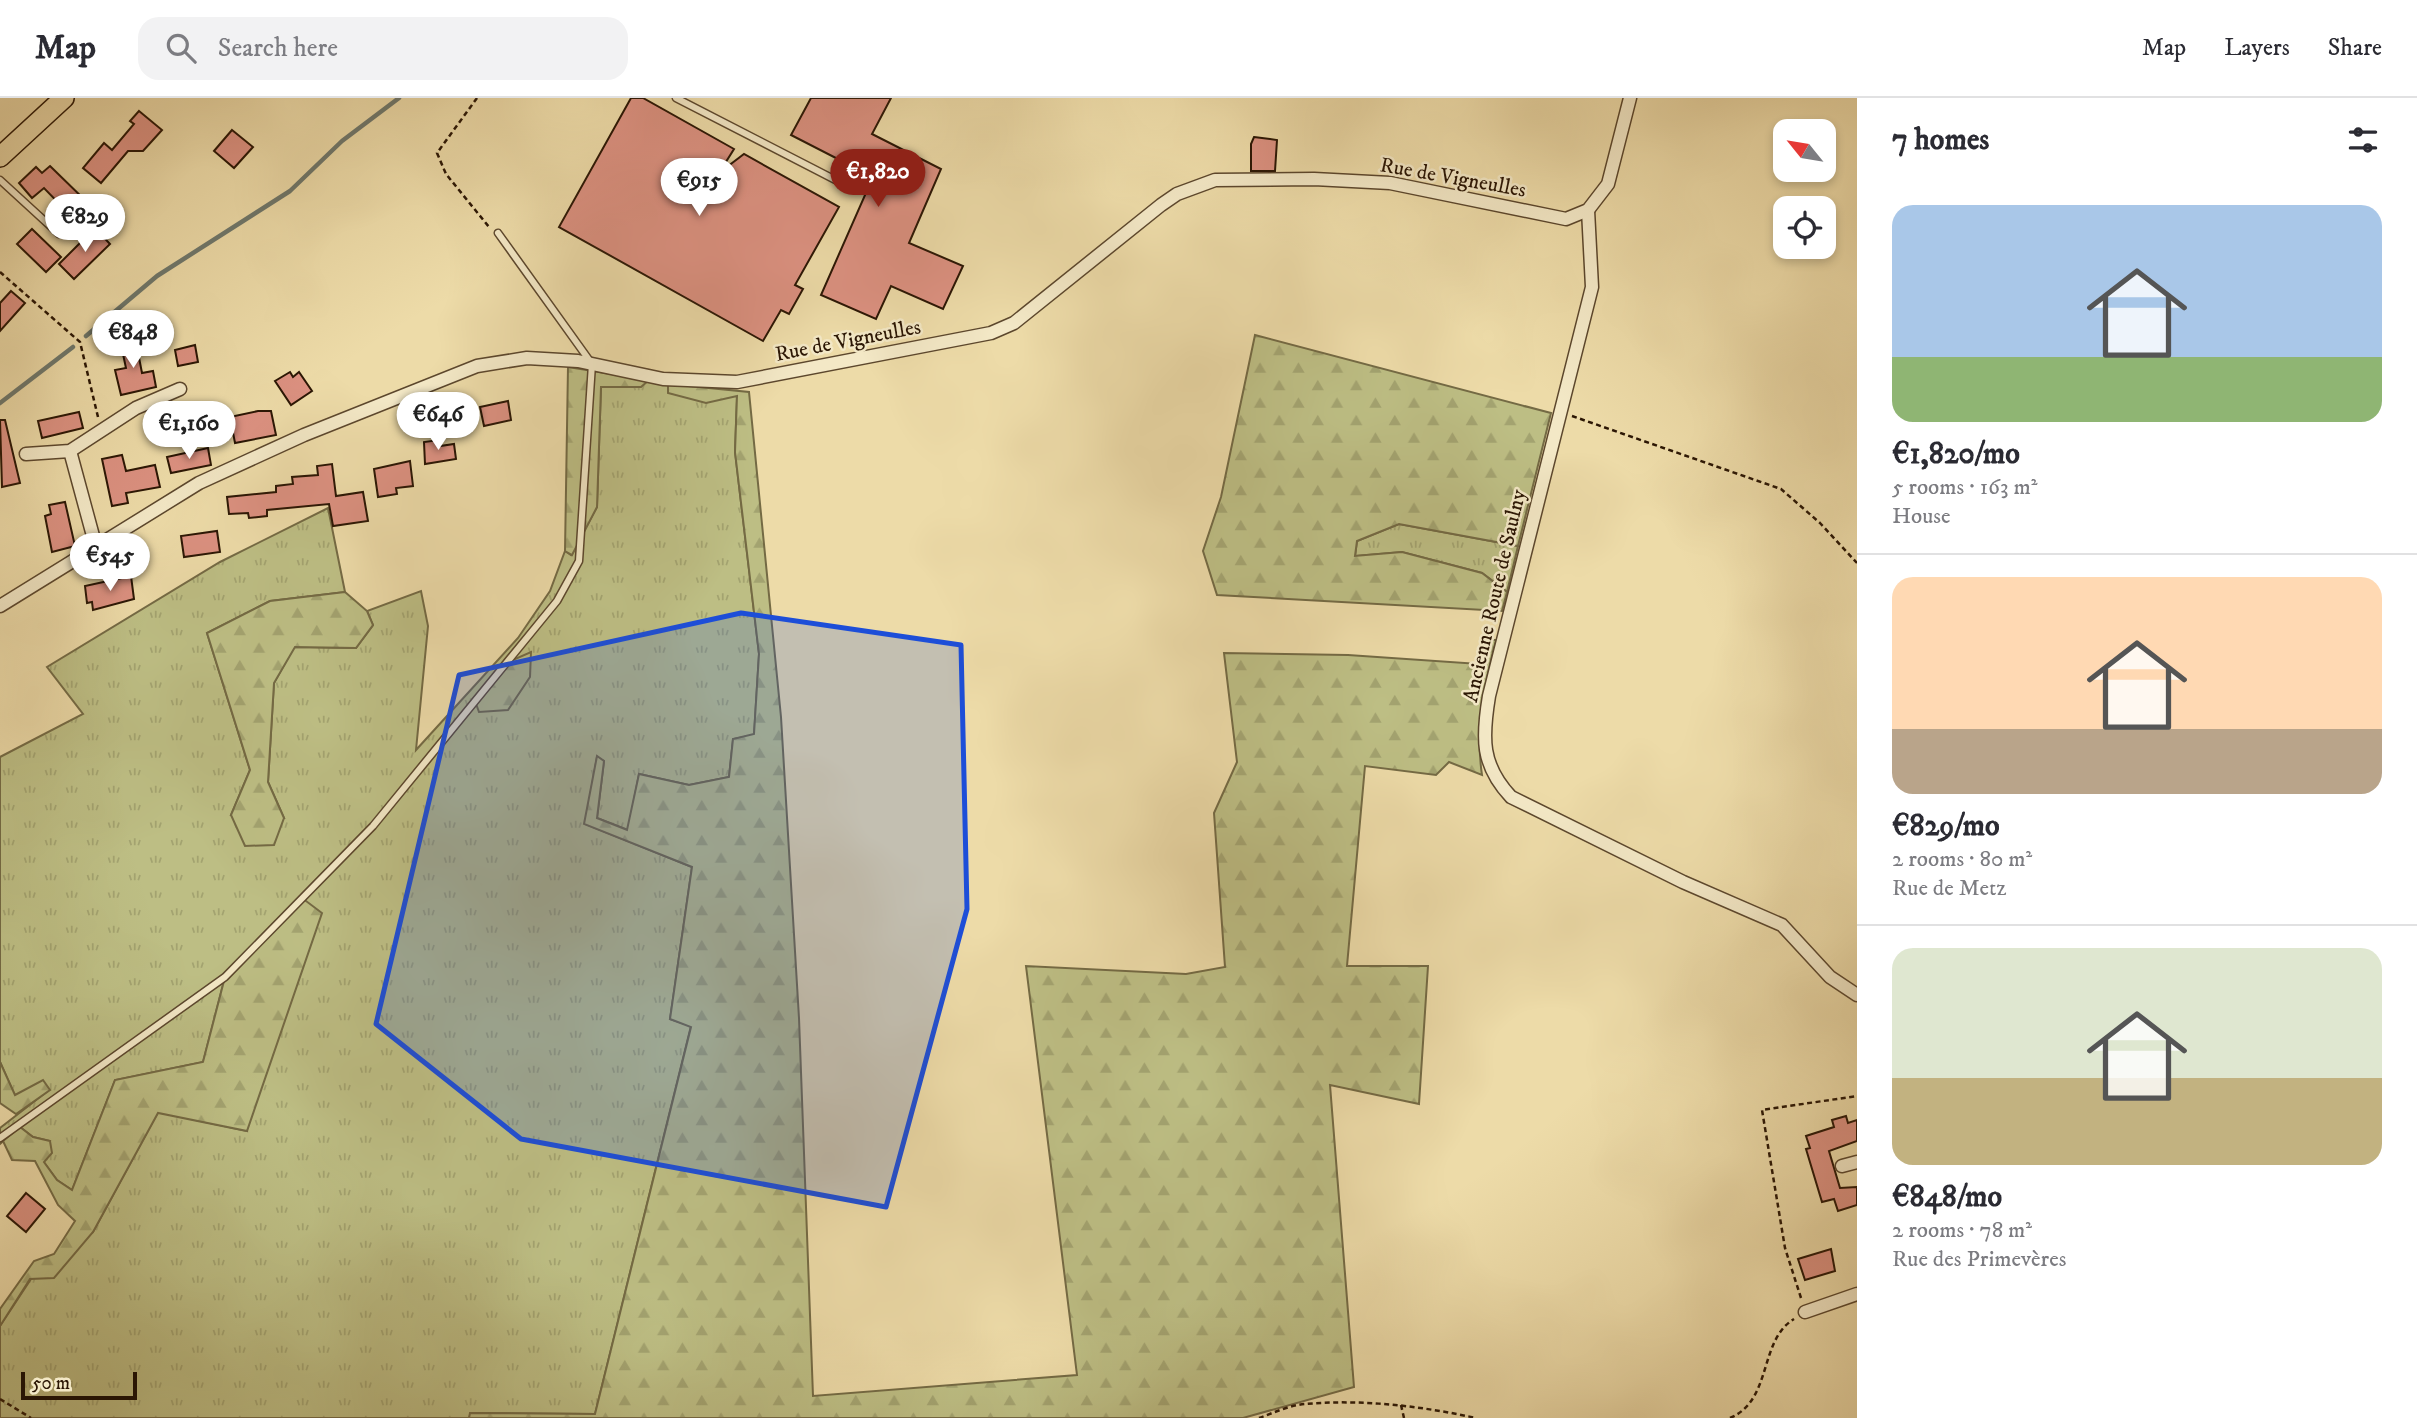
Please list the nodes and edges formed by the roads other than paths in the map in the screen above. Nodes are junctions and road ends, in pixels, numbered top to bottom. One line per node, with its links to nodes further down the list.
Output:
1 (64, 98): 4 (main road)
2 (676, 98): 6 (lane)
3 (1630, 98): 7 (street)
4 (0, 157)
5 (0, 180): 9 (lane)
6 (853, 190)
7 (1588, 210): 10 (street, Rue de Vigneulles); 16 (street, Ancienne Route de Saulny)
8 (498, 233): 10 (lane)
9 (59, 234)
10 (592, 364): 14 (street, Rue de Vigneulles); 17 (lane)
11 (180, 389): 12 (street)
12 (70, 451): 13 (street); 14 (street)
13 (26, 454)
14 (96, 547): 15 (street, Rue de Vigneulles)
15 (0, 606)
16 (1857, 995)
17 (0, 1138)
18 (1857, 1162): 19 (street)
19 (1843, 1166)
20 (1857, 1294): 21 (street)
21 (1805, 1312)

